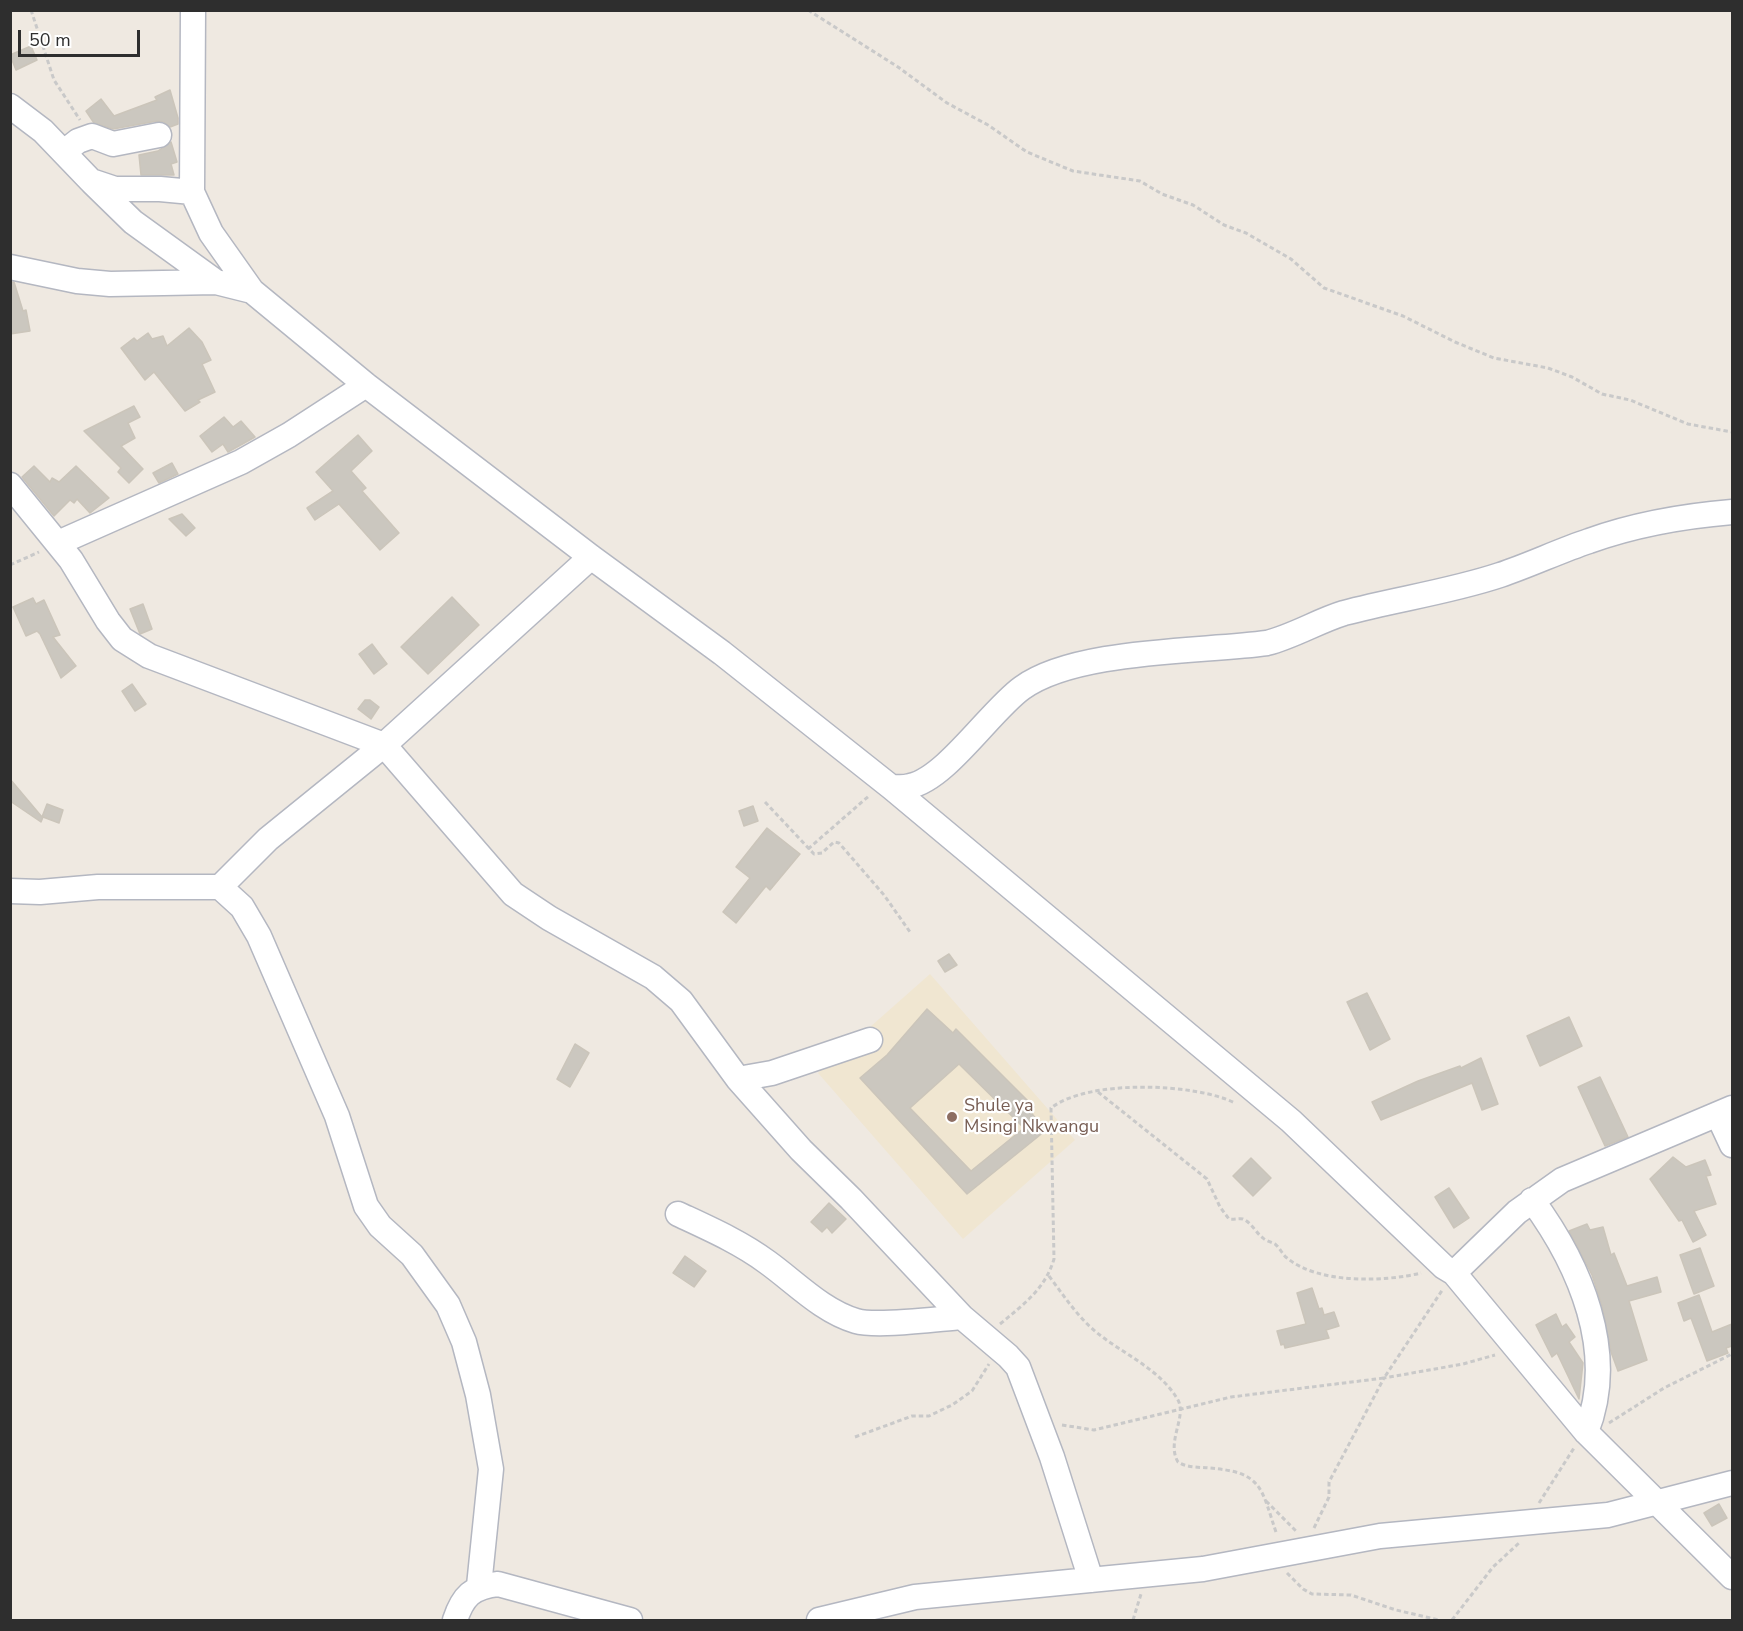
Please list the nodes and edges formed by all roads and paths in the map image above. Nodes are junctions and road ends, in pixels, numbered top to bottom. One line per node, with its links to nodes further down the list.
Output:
1 (31, 10): 6 (path)
2 (193, 10): 9 (street)
3 (808, 10): 14 (path)
4 (10, 106): 7 (street)
5 (159, 135): 6 (street)
6 (92, 136): 7 (street)
7 (64, 153): 8 (street)
8 (91, 181): 9 (street); 11 (street)
9 (192, 192): 12 (street)
10 (10, 267): 11 (street)
11 (216, 282): 12 (street)
12 (252, 291): 13 (street)
13 (366, 385): 17 (street); 18 (street)
14 (1732, 432)
15 (10, 485): 17 (street)
16 (1732, 512): 21 (street)
17 (58, 543): 19 (path); 20 (street)
18 (591, 557): 20 (street); 21 (street)
19 (10, 565)
20 (384, 745): 24 (street); 28 (street)
21 (888, 784): 23 (path); 35 (street)
22 (765, 801): 23 (path)
23 (808, 849): 26 (path)
24 (220, 887): 25 (street); 54 (street)
25 (10, 891)
26 (910, 932)
27 (870, 1040): 28 (street)
28 (738, 1079): 37 (street)
29 (1098, 1092): 30 (path); 35 (path); 36 (path)
30 (1237, 1103)
31 (1725, 1111): 32 (street); 33 (street)
32 (1732, 1145)
33 (1532, 1200): 35 (street); 44 (street)
34 (678, 1214): 37 (street)
35 (1449, 1270): 39 (street); 41 (path)
36 (1049, 1276): 38 (path); 42 (path)
37 (962, 1317): 38 (street)
38 (990, 1341): 43 (street); 45 (path)
39 (1517, 1348): 41 (path); 44 (street)
40 (1732, 1354): 44 (path)
41 (1384, 1378): 42 (path); 50 (path)
42 (1180, 1409): 43 (path); 47 (path)
43 (1039, 1421): 53 (street)
44 (1588, 1434): 48 (street); 49 (path)
45 (855, 1437)
46 (1732, 1483): 48 (street)
47 (1265, 1499): 50 (path); 50 (path)
48 (1657, 1502): 49 (street); 52 (street)
49 (1534, 1522): 50 (street); 60 (path)
50 (1293, 1549): 51 (street); 59 (path)
51 (1140, 1575): 53 (street); 58 (path)
52 (1732, 1577)
53 (1091, 1580): 57 (street)
54 (479, 1586): 55 (street); 56 (street)
55 (455, 1620)
56 (630, 1620)
57 (819, 1620)
58 (1133, 1620)
59 (1439, 1620)
60 (1452, 1620)

